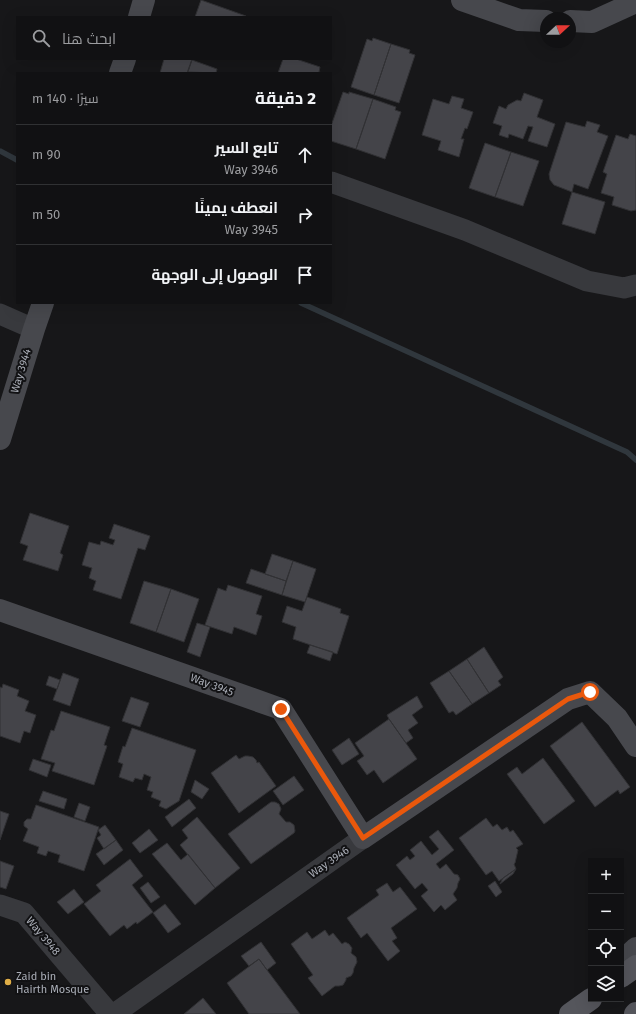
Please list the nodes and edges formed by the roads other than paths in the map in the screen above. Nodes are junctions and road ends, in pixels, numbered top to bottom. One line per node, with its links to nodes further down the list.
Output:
1 (144, 0): 4 (street)
2 (462, 0): 5 (street)
3 (636, 2): 6 (street)
4 (139, 16)
5 (540, 20)
6 (576, 21)
7 (125, 60): 8 (street)
8 (120, 72)
9 (332, 182): 10 (street)
10 (636, 285)
11 (43, 304): 13 (street, Way 3944)
12 (0, 314): 13 (street)
13 (34, 329): 14 (street, Way 3944)
14 (0, 439)
15 (0, 610): 17 (street, Way 3945)
16 (636, 746): 17 (street, Way 3946)
17 (363, 838): 26 (street, Way 3946)
18 (0, 905): 25 (street, Way 3948)
19 (636, 948): 20 (street)
20 (624, 959)
21 (636, 966): 22 (main road)
22 (624, 975)
23 (588, 992): 27 (street)
24 (588, 1001): 28 (main road)
25 (110, 1014)
26 (114, 1014)
27 (563, 1014)
28 (570, 1014)

